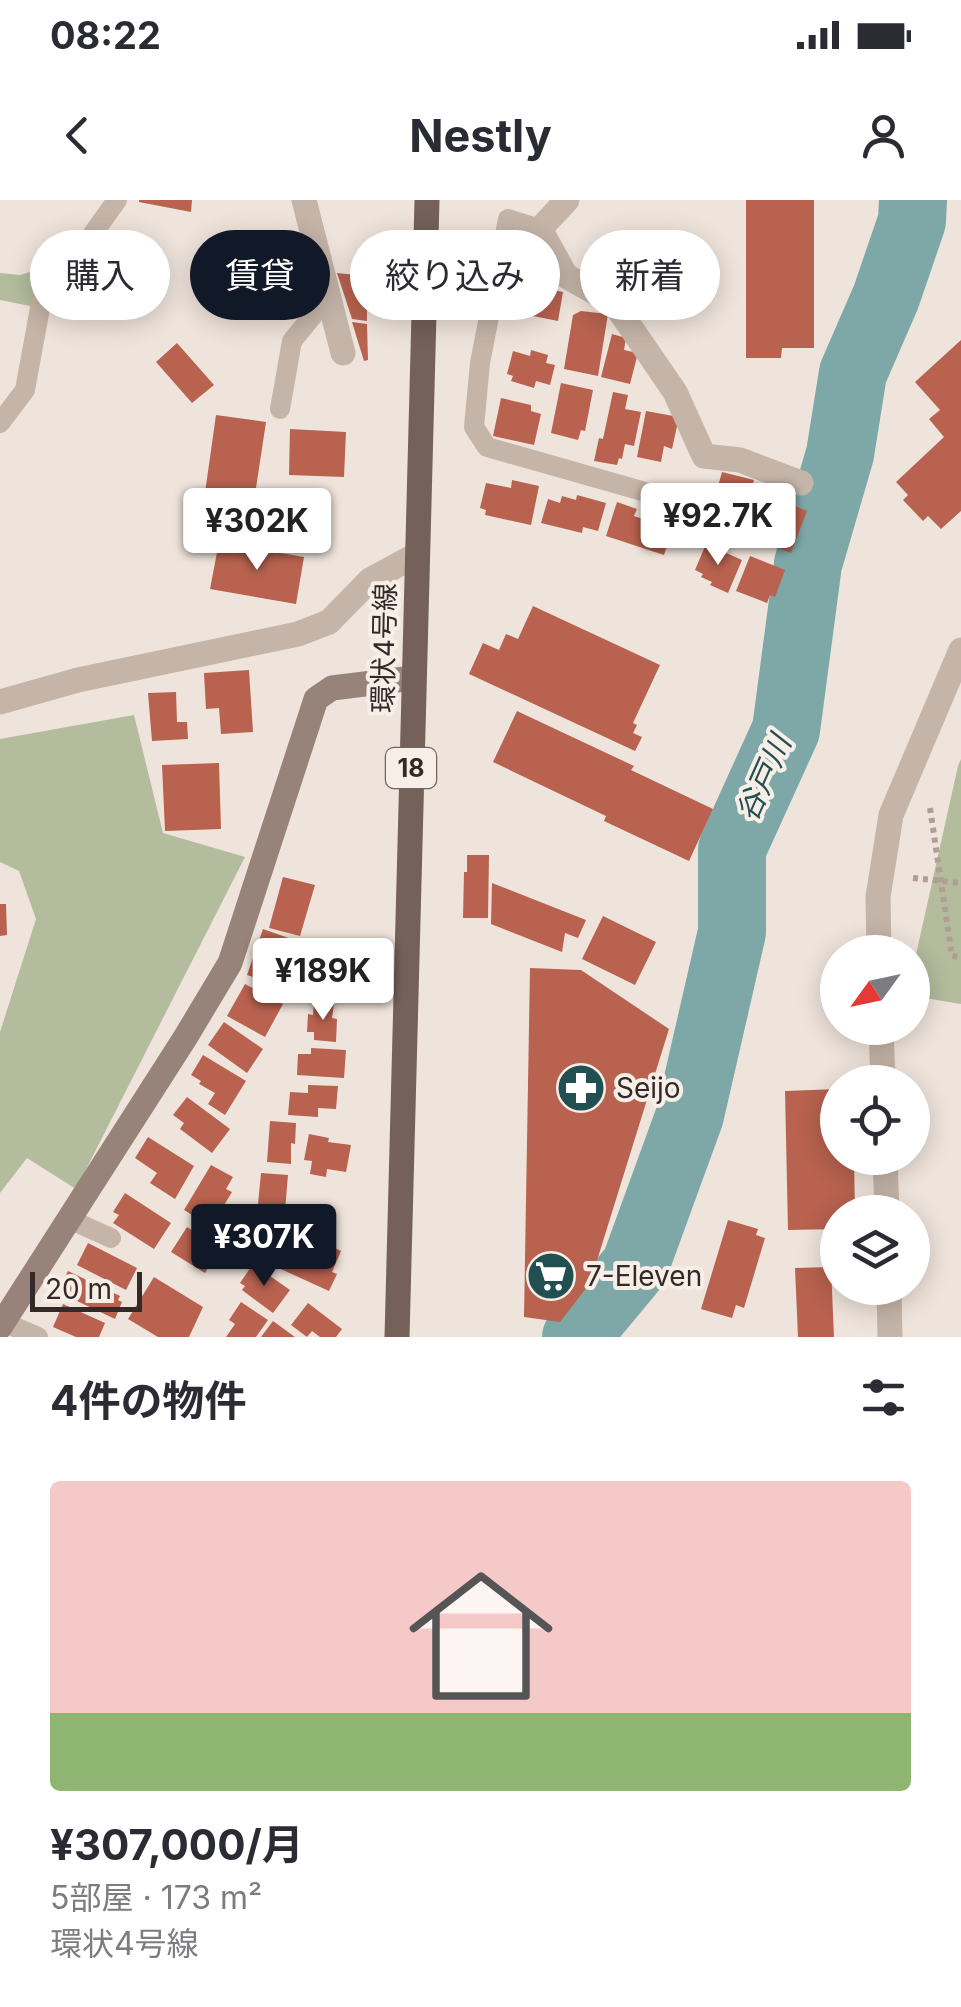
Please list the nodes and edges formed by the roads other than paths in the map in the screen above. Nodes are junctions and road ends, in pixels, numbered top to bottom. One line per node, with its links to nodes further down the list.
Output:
1 (117, 200): 11 (lane)
2 (304, 200): 6 (street)
3 (427, 200): 14 (main road, 環状4号線 / 18)
4 (567, 200): 5 (street)
5 (540, 229): 12 (street); 13 (lane)
6 (311, 230)
7 (330, 305): 9 (street)
8 (309, 320): 10 (lane)
9 (342, 354)
10 (280, 410)
11 (0, 423)
12 (802, 483)
13 (700, 514)
14 (416, 554): 16 (main road, 環状4号線 / 18); 17 (street)
15 (961, 650): 18 (street)
16 (413, 678): 19 (street); 24 (main road, 環状4号線 / 18)
17 (0, 702)
18 (879, 935)
19 (69, 1219): 20 (lane); 22 (street)
20 (111, 1238)
21 (889, 1305): 25 (street)
22 (2, 1324): 23 (lane)
23 (38, 1337)
24 (397, 1337)
25 (890, 1337)

